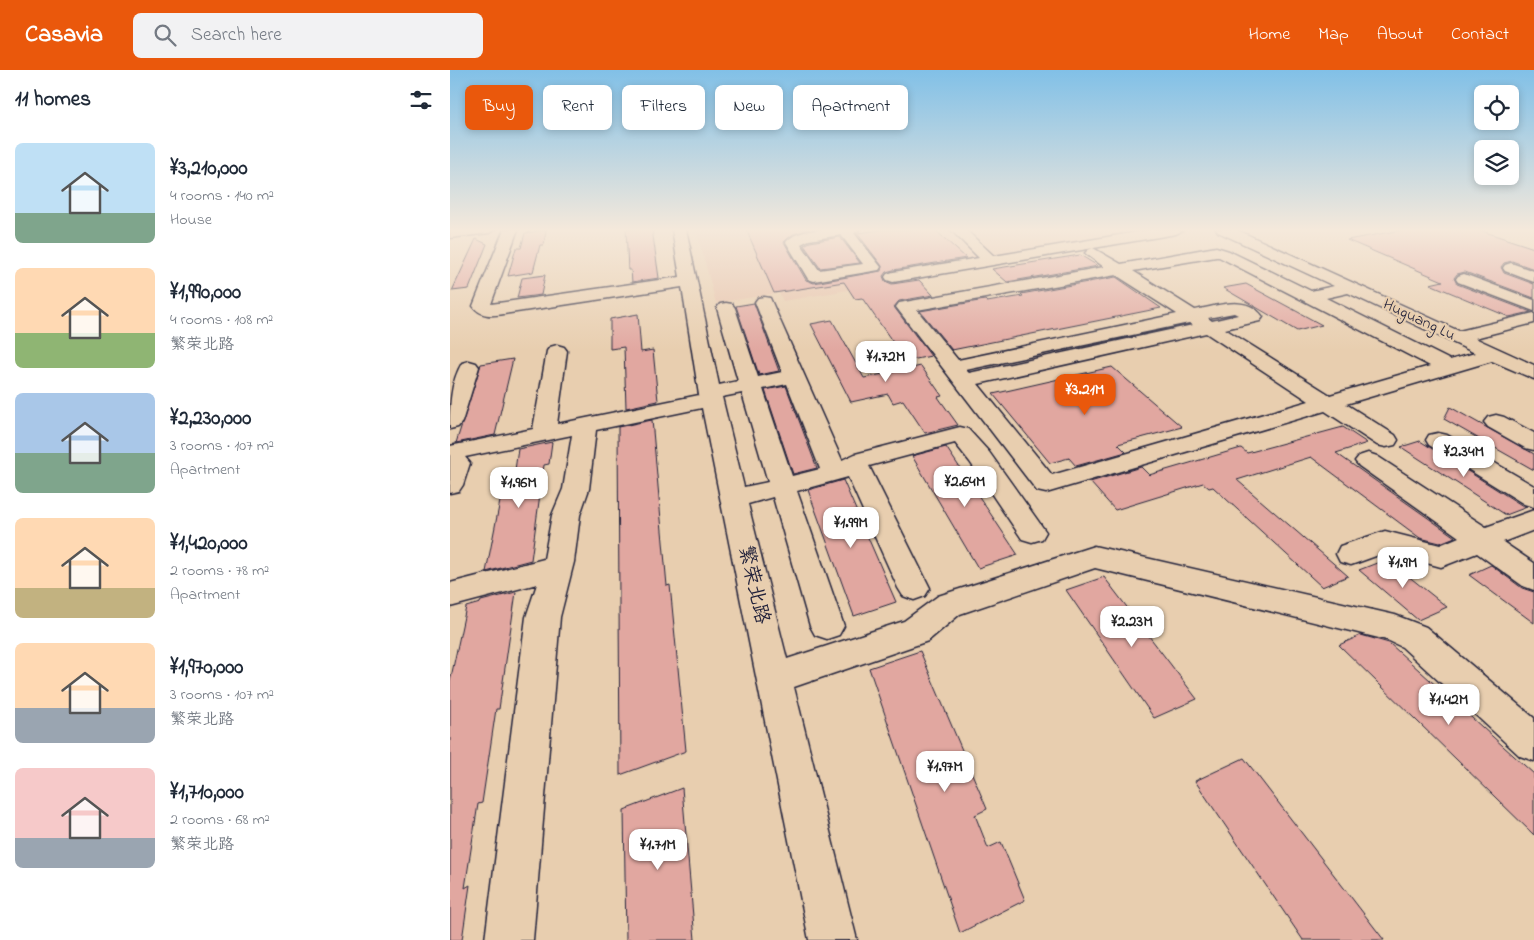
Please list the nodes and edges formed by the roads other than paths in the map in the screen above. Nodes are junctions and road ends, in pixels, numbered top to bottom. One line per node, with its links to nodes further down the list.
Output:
1 (496, 270): 15 (street)
2 (686, 270): 15 (street, 繁荣北路)
3 (810, 270): 11 (street)
4 (855, 270): 11 (street)
5 (938, 270): 12 (street)
6 (1116, 270): 29 (street)
7 (1120, 270): 22 (street)
8 (1255, 270): 17 (street)
9 (1310, 270): 16 (street, Huguang Lu)
10 (1515, 270): 13 (street)
11 (845, 271)
12 (893, 277)
13 (1534, 277)
14 (1464, 279): 19 (street)
15 (688, 281): 32 (street, 繁荣北路)
16 (1350, 288): 17 (street); 23 (street, Huguang Lu)
17 (1309, 297): 27 (street)
18 (764, 302): 30 (street)
19 (1534, 306)
20 (726, 308): 31 (street)
21 (1534, 318): 23 (street)
22 (1201, 322): 29 (street); 33 (street)
23 (1457, 337): 25 (street, Huguang Lu)
24 (557, 351): 37 (street)
25 (1494, 354): 27 (street); 28 (street, Huguang Lu)
26 (469, 367): 34 (street)
27 (1450, 368): 33 (street)
28 (1534, 373)
29 (958, 374): 33 (street)
30 (794, 376): 31 (street); 43 (street)
31 (750, 384): 32 (street); 44 (street)
32 (711, 396): 36 (street); 46 (street, 繁荣北路)
33 (1328, 403): 38 (street)
34 (450, 422)
35 (1496, 422): 40 (street)
36 (585, 425): 37 (street); 51 (street)
37 (544, 433): 42 (street)
38 (1386, 440)
39 (1438, 440): 45 (street)
40 (1534, 442)
41 (1368, 460): 49 (street)
42 (452, 467)
43 (845, 468): 44 (street); 48 (street); 53 (street)
44 (783, 486): 46 (street); 55 (street)
45 (1534, 498)
46 (733, 499): 56 (street, 繁荣北路)
47 (1534, 519): 49 (street)
48 (1032, 532)
49 (1482, 540): 50 (street); 52 (street)
50 (1351, 554)
51 (557, 567): 54 (street); 58 (street)
52 (1534, 578)
53 (914, 588)
54 (450, 595)
55 (827, 626)
56 (774, 679): 57 (street); 59 (street, 繁荣北路)
57 (1534, 743)
58 (509, 940)
59 (833, 940)

